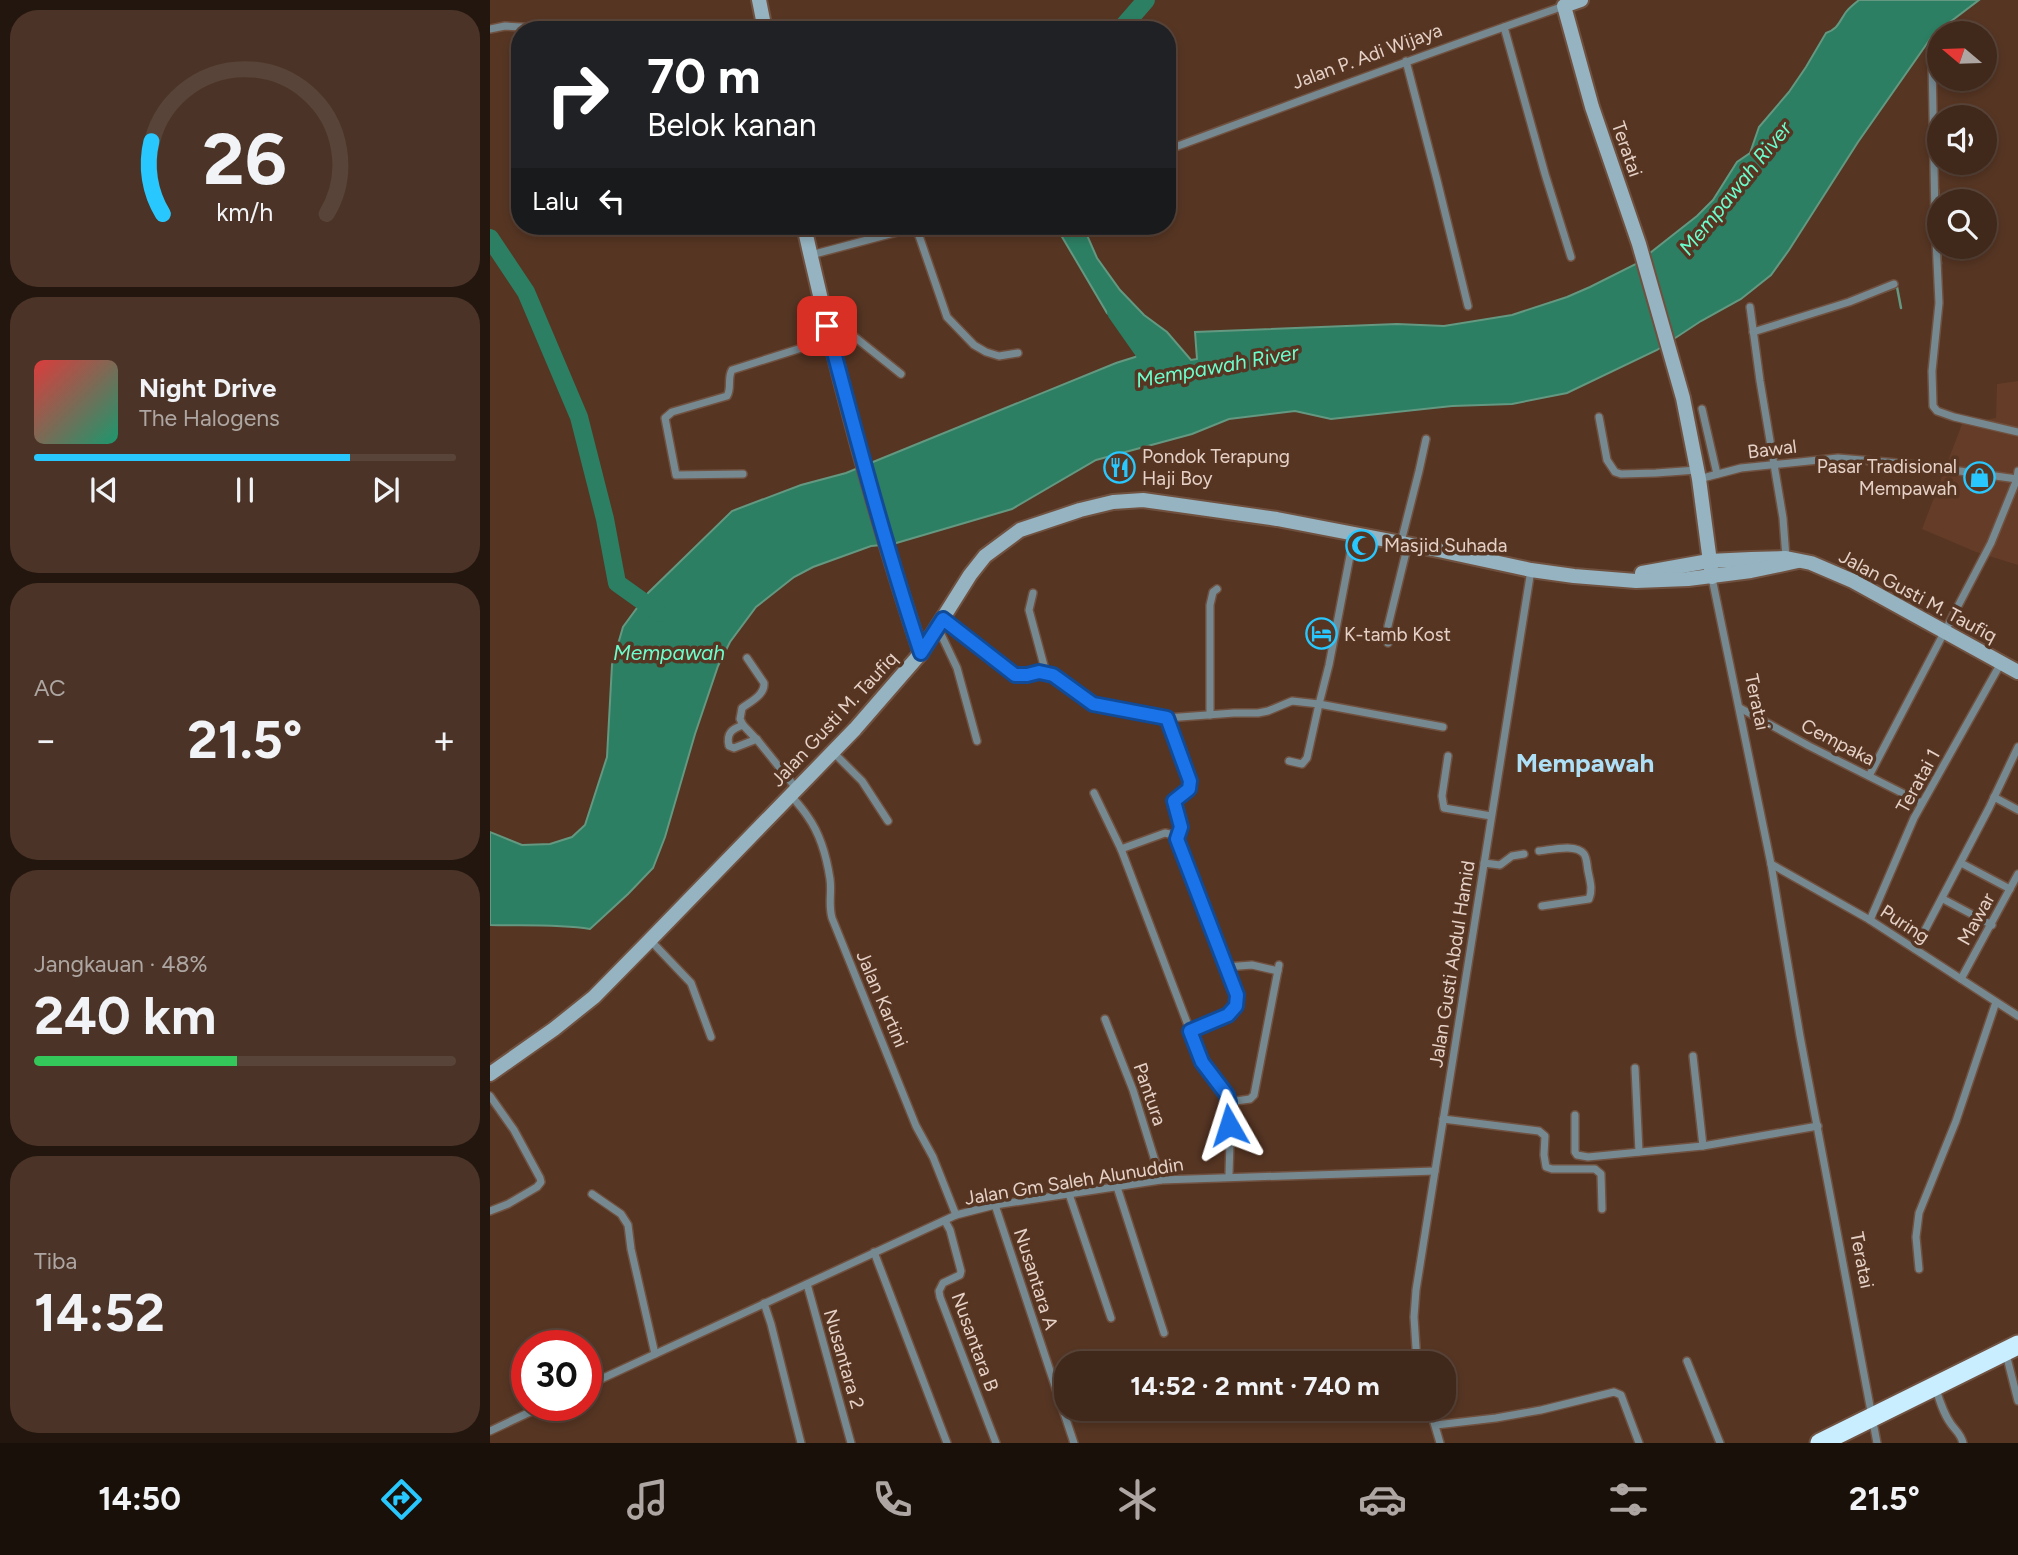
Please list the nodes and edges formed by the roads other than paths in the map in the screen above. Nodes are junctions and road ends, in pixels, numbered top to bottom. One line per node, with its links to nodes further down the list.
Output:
1 (759, 0): 4 (main road)
2 (1581, 0): 3 (main road, Jalan P. Adi Wijaya)
3 (1564, 6): 6 (street, Jalan P. Adi Wijaya); 30 (main road, Teratai)
4 (763, 21)
5 (511, 26): 7 (street)
6 (1504, 27): 8 (street, Jalan P. Adi Wijaya); 15 (street)
7 (490, 29)
8 (1406, 61): 10 (street, Jalan P. Adi Wijaya); 17 (street)
9 (1933, 91): 26 (street)
10 (1176, 147)
11 (806, 235): 14 (main road)
12 (885, 235): 14 (street)
13 (921, 235): 22 (street)
14 (811, 255): 19 (main road)
15 (1571, 257)
16 (1894, 284): 20 (street)
17 (1468, 306)
18 (1750, 307): 20 (street)
19 (823, 312): 21 (main road); 23 (street)
20 (1754, 332): 28 (street)
21 (830, 339): 29 (street); 45 (main road)
22 (1018, 353)
23 (901, 374)
24 (1702, 409): 31 (street)
25 (1599, 417): 30 (street, Bawal)
26 (2018, 432)
27 (1426, 439): 34 (street)
28 (1775, 464): 31 (street, Bawal); 32 (street, Bawal); 35 (street)
29 (743, 474)
30 (1698, 474): 31 (street, Bawal); 36 (main road, Teratai)
31 (1717, 474)
32 (2017, 475): 43 (street)
33 (1354, 535): 34 (main road, Jalan Gusti M. Taufiq); 42 (main road, Jalan Gusti M. Taufiq); 50 (street)
34 (1405, 544): 37 (main road, Jalan Gusti M. Taufiq); 44 (street)
35 (1790, 560): 36 (main road, Jalan Gusti M. Taufiq); 38 (main road, Jalan Gusti M. Taufiq); 43 (main road, Jalan Gusti M. Taufiq)
36 (1709, 561): 38 (main road, Teratai); 39 (main road, Jalan Gusti M. Taufiq)
37 (1531, 570): 39 (main road, Jalan Gusti M. Taufiq); 68 (street, Jalan Gusti Abdul Hamid)
38 (1712, 577): 39 (main road, Jalan Gusti M. Taufiq); 51 (street, Teratai)
39 (1616, 579)
40 (1217, 589): 52 (street)
41 (1033, 593): 49 (street)
42 (940, 623): 45 (main road, Jalan Gusti M. Taufiq); 49 (street); 57 (street)
43 (1944, 632): 47 (main road, Jalan Gusti M. Taufiq); 62 (street)
44 (1388, 643)
45 (921, 653): 59 (main road, Jalan Gusti M. Taufiq)
46 (747, 658): 54 (street)
47 (2001, 663): 48 (main road, Jalan Gusti M. Taufiq); 66 (street, Teratai 1)
48 (2018, 672)
49 (1046, 673): 53 (street)
50 (1319, 704): 52 (street); 55 (street); 61 (street)
51 (1740, 708): 62 (street, Cempaka); 76 (street, Teratai)
52 (1210, 715): 53 (street)
53 (1167, 718): 70 (street)
54 (743, 725): 56 (street, Jalan Kartini); 56 (street)
55 (1443, 727)
56 (757, 740): 63 (street, Jalan Kartini)
57 (977, 741)
58 (2018, 747): 65 (street)
59 (833, 751): 63 (main road, Jalan Gusti M. Taufiq); 69 (street)
60 (1448, 756): 68 (street)
61 (1289, 761)
62 (1869, 776): 66 (street, Cempaka)
63 (794, 792): 83 (main road, Jalan Gusti M. Taufiq); 111 (street, Jalan Kartini)
64 (1094, 793): 71 (street)
65 (1994, 797): 67 (street); 75 (street)
66 (1922, 803): 81 (street, Teratai 1)
67 (2018, 810)
68 (1491, 816): 74 (street, Jalan Gusti Abdul Hamid)
69 (888, 821)
70 (1177, 839): 71 (street); 85 (street)
71 (1121, 849): 90 (street)
72 (1539, 851): 80 (street)
73 (1524, 854): 74 (street)
74 (1484, 863): 98 (street, Jalan Gusti Abdul Hamid)
75 (1961, 863): 78 (street); 79 (street)
76 (1771, 864): 81 (street, Puring); 99 (street, Teratai)
77 (2018, 874): 78 (street, Mawar)
78 (2010, 889): 82 (street, Mawar)
79 (1943, 899): 82 (street); 84 (street)
80 (1542, 906)
81 (1870, 920): 84 (street, Puring)
82 (1992, 925): 86 (street, Mawar)
83 (650, 940): 91 (street); 94 (main road, Jalan Gusti M. Taufiq)
84 (1915, 949): 86 (street, Puring)
85 (1226, 967): 90 (street); 96 (street)
86 (1961, 979): 87 (street, Puring)
87 (1996, 1002): 88 (street, Puring); 114 (street)
88 (2018, 1016)
89 (1105, 1019): 104 (street, Pantura)
90 (1190, 1031): 96 (street)
91 (711, 1037)
92 (1693, 1056): 100 (street)
93 (1635, 1068): 101 (street)
94 (490, 1074)
95 (490, 1096): 110 (street)
96 (1229, 1102): 103 (street)
97 (1575, 1115): 101 (street)
98 (1443, 1119): 102 (street, Jalan Gusti Abdul Hamid); 109 (street)
99 (1818, 1126): 100 (street); 126 (street, Teratai)
100 (1703, 1146): 101 (street)
101 (1639, 1152)
102 (1435, 1171): 103 (street, Jalan Gm Saleh Alunuddin); 120 (street, Jalan Gusti Abdul Hamid)
103 (1229, 1177): 104 (street, Jalan Gm Saleh Alunuddin)
104 (1161, 1180): 105 (street, Jalan Gm Saleh Alunuddin)
105 (1116, 1187): 107 (street, Jalan Gm Saleh Alunuddin); 118 (street)
106 (592, 1194): 121 (street)
107 (1069, 1194): 108 (street, Jalan Gm Saleh Alunuddin); 117 (street)
108 (995, 1205): 111 (street, Jalan Gm Saleh Alunuddin); 135 (street, Nusantara A)
109 (1602, 1209)
110 (490, 1211)
111 (956, 1215): 112 (street, Jalan Gm Saleh Alunuddin)
112 (945, 1221): 113 (street, Jalan Gm Saleh Alunuddin); 134 (street, Nusantara B)
113 (874, 1252): 115 (street, Jalan Gm Saleh Alunuddin); 133 (street)
114 (1919, 1269)
115 (807, 1284): 116 (street, Jalan Gm Saleh Alunuddin); 132 (street, Nusantara 2)
116 (764, 1303): 121 (street, Jalan Gm Saleh Alunuddin); 131 (street)
117 (1111, 1318)
118 (1164, 1333)
119 (2012, 1348): 124 (highway); 125 (street)
120 (1416, 1351)
121 (655, 1354): 123 (street, Jalan Gm Saleh Alunuddin)
122 (1687, 1361): 138 (street)
123 (602, 1379)
124 (1935, 1385): 126 (highway); 141 (street)
125 (2018, 1401)
126 (1872, 1416): 139 (highway); 140 (street, Teratai)
127 (511, 1421): 130 (street)
128 (1434, 1421): 129 (street)
129 (1436, 1425): 136 (street); 137 (street)
130 (490, 1431)
131 (801, 1443)
132 (851, 1443)
133 (947, 1443)
134 (996, 1443)
135 (1074, 1443)
136 (1440, 1443)
137 (1639, 1443)
138 (1720, 1443)
139 (1820, 1443)
140 (1877, 1443)
141 (1963, 1443)

